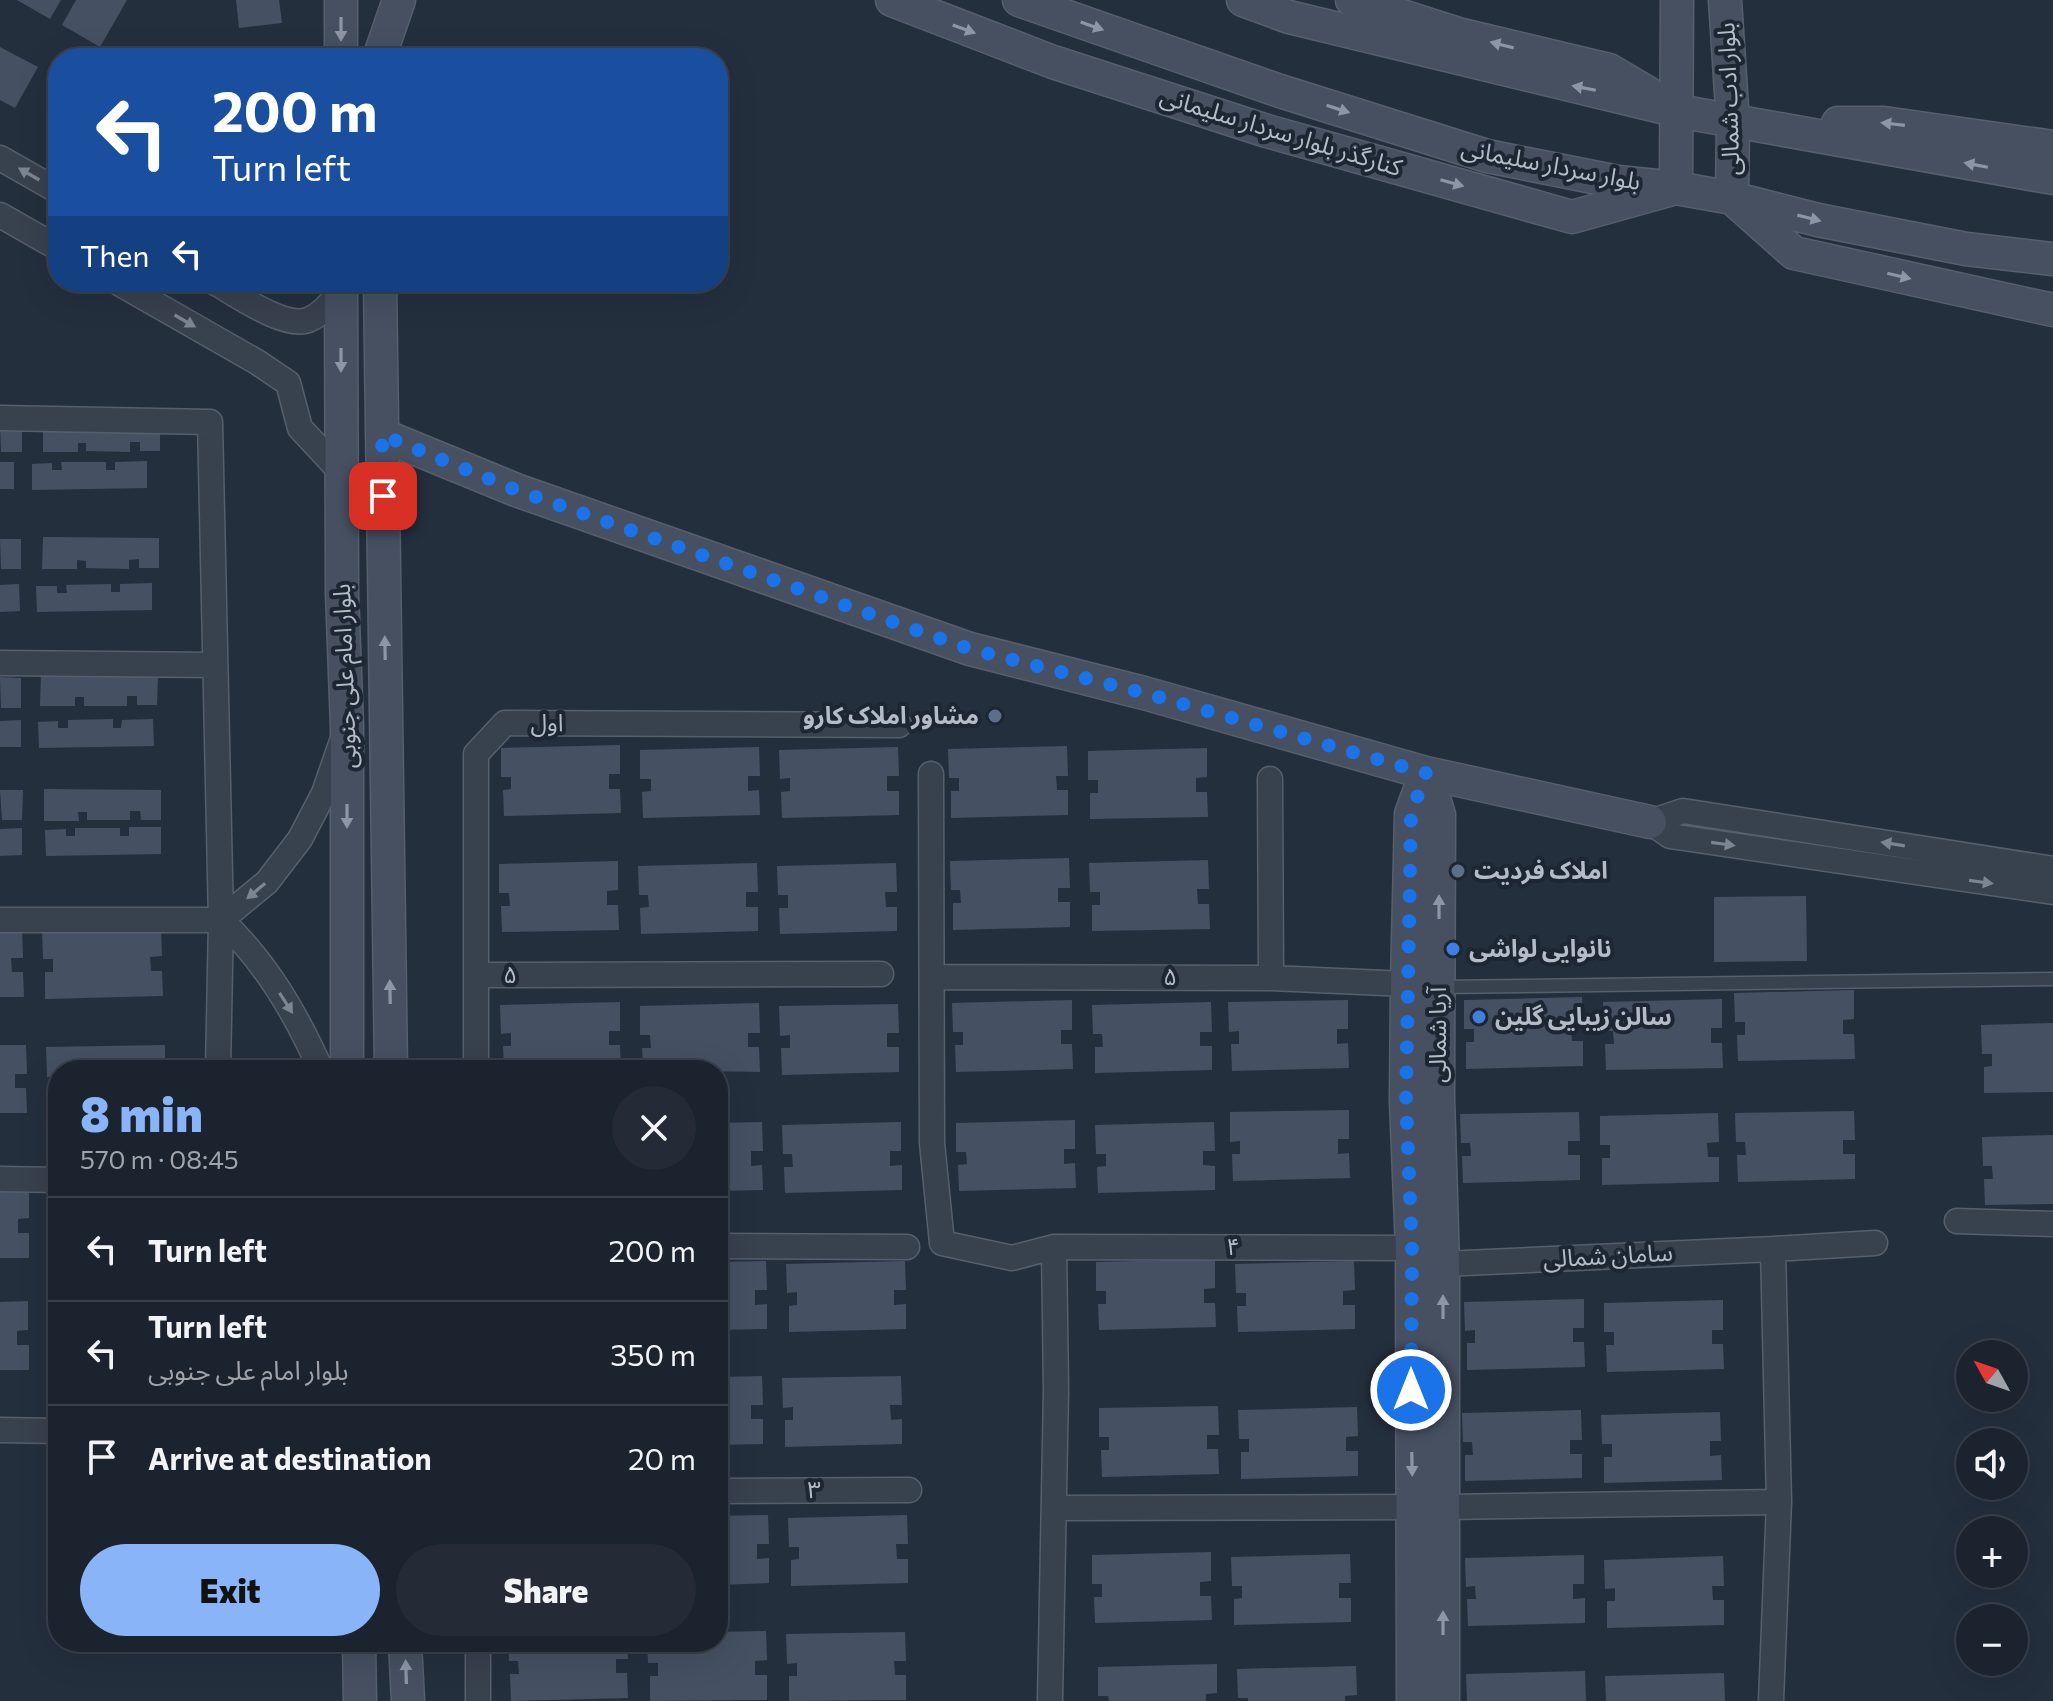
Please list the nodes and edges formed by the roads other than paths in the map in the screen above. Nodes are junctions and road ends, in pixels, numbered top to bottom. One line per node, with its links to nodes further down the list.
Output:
1 (341, 0): 12 (street, one-way to 12)
2 (374, 0): 13 (street)
3 (399, 0): 14 (street)
4 (892, 0): 8 (street, کنارگذر بلوار سردار سلیمانی)
5 (1019, 0): 15 (street, بلوار سردار سلیمانی, one-way to 15)
6 (1243, 0): 9 (street)
7 (1352, 0): 16 (street, one-way to 7)
8 (930, 8): 18 (street, کنارگذر بلوار سردار سلیمانی, one-way to 18)
9 (1292, 8): 16 (street, one-way to 9)
10 (1677, 14): 11 (street); 16 (street, بلوار ادب شمالی)
11 (1726, 15): 17 (street, بلوار ادب شمالی)
12 (341, 48)
13 (377, 48)
14 (382, 48)
15 (1280, 91): 18 (street); 23 (street, بلوار سردار سلیمانی, one-way to 23)
16 (1678, 111): 17 (street); 23 (street, بلوار ادب شمالی)
17 (1733, 123): 19 (street, one-way to 17); 21 (street, one-way to 17); 24 (street, بلوار ادب شمالی)
18 (1267, 131): 23 (street, کنارگذر بلوار سردار سلیمانی, one-way to 23)
19 (2053, 147)
20 (0, 158): 22 (street, one-way to 20)
21 (2053, 178)
22 (48, 185)
23 (1676, 188): 24 (street, بلوار سردار سلیمانی)
24 (1732, 198): 27 (street, بلوار سردار سلیمانی, one-way to 27); 33 (street, one-way to 33)
25 (0, 215): 26 (street)
26 (48, 242)
27 (2053, 259)
28 (134, 292): 36 (street, one-way to 36)
29 (232, 292): 30 (street)
30 (337, 292)
31 (341, 292): 36 (street, بلوار امام علی جنوبی, one-way to 36)
32 (380, 292): 35 (street, بلوار امام علی جنوبی)
33 (2053, 310)
34 (0, 418): 38 (street)
35 (382, 435): 39 (street, بلوار امام علی جنوبی, one-way to 35); 42 (street)
36 (342, 473): 40 (street, بلوار امام علی جنوبی)
37 (0, 663): 38 (street)
38 (215, 665): 49 (street)
39 (386, 708): 40 (street); 59 (street, بلوار امام علی جنوبی, one-way to 39)
40 (347, 718): 49 (street, one-way to 49); 58 (street, بلوار امام علی جنوبی, one-way to 58)
41 (899, 725): 51 (street, اول)
42 (1426, 773): 45 (street); 55 (street, آریا شمالی)
43 (931, 774): 52 (street)
44 (1270, 779): 53 (street)
45 (1650, 822): 46 (street, one-way to 45); 47 (street, one-way to 47)
46 (2053, 869)
47 (2053, 892)
48 (0, 920): 49 (street)
49 (221, 920): 56 (street); 57 (street, one-way to 57)
50 (881, 974): 51 (street, ۵)
51 (476, 975): 60 (street, اول)
52 (932, 977): 53 (street, ۵); 68 (street, ۴)
53 (1271, 978): 55 (street, ۵)
54 (2053, 979): 55 (lane)
55 (1423, 985): 69 (street, آریا شمالی); 71 (street, آریا شمالی)
56 (218, 1060)
57 (317, 1060)
58 (347, 1060)
59 (391, 1060)
60 (476, 1060)
61 (0, 1179): 62 (street)
62 (48, 1180)
63 (1957, 1221): 64 (street)
64 (2053, 1224)
65 (1875, 1243): 70 (street, سامان شمالی)
66 (728, 1246): 67 (street)
67 (907, 1247)
68 (1054, 1247): 69 (street, ۴); 78 (street)
69 (1412, 1248): 77 (street, آریا شمالی, one-way to 77)
70 (1773, 1249): 71 (street, سامان شمالی); 76 (street)
71 (1443, 1264): 77 (street, آریا شمالی, one-way to 71)
72 (0, 1430): 73 (street)
73 (48, 1431)
74 (909, 1490): 75 (street, ۳)
75 (728, 1491)
76 (1779, 1502): 77 (street); 88 (street)
77 (1428, 1507): 78 (street); 86 (street, آریا شمالی); 87 (street, آریا شمالی, one-way to 77)
78 (1054, 1508): 85 (street)
79 (359, 1652): 82 (street)
80 (406, 1652): 83 (street, one-way to 80)
81 (478, 1652): 84 (street)
82 (360, 1701)
83 (408, 1701)
84 (478, 1701)
85 (1050, 1701)
86 (1413, 1701)
87 (1443, 1701)
88 (1771, 1701)

